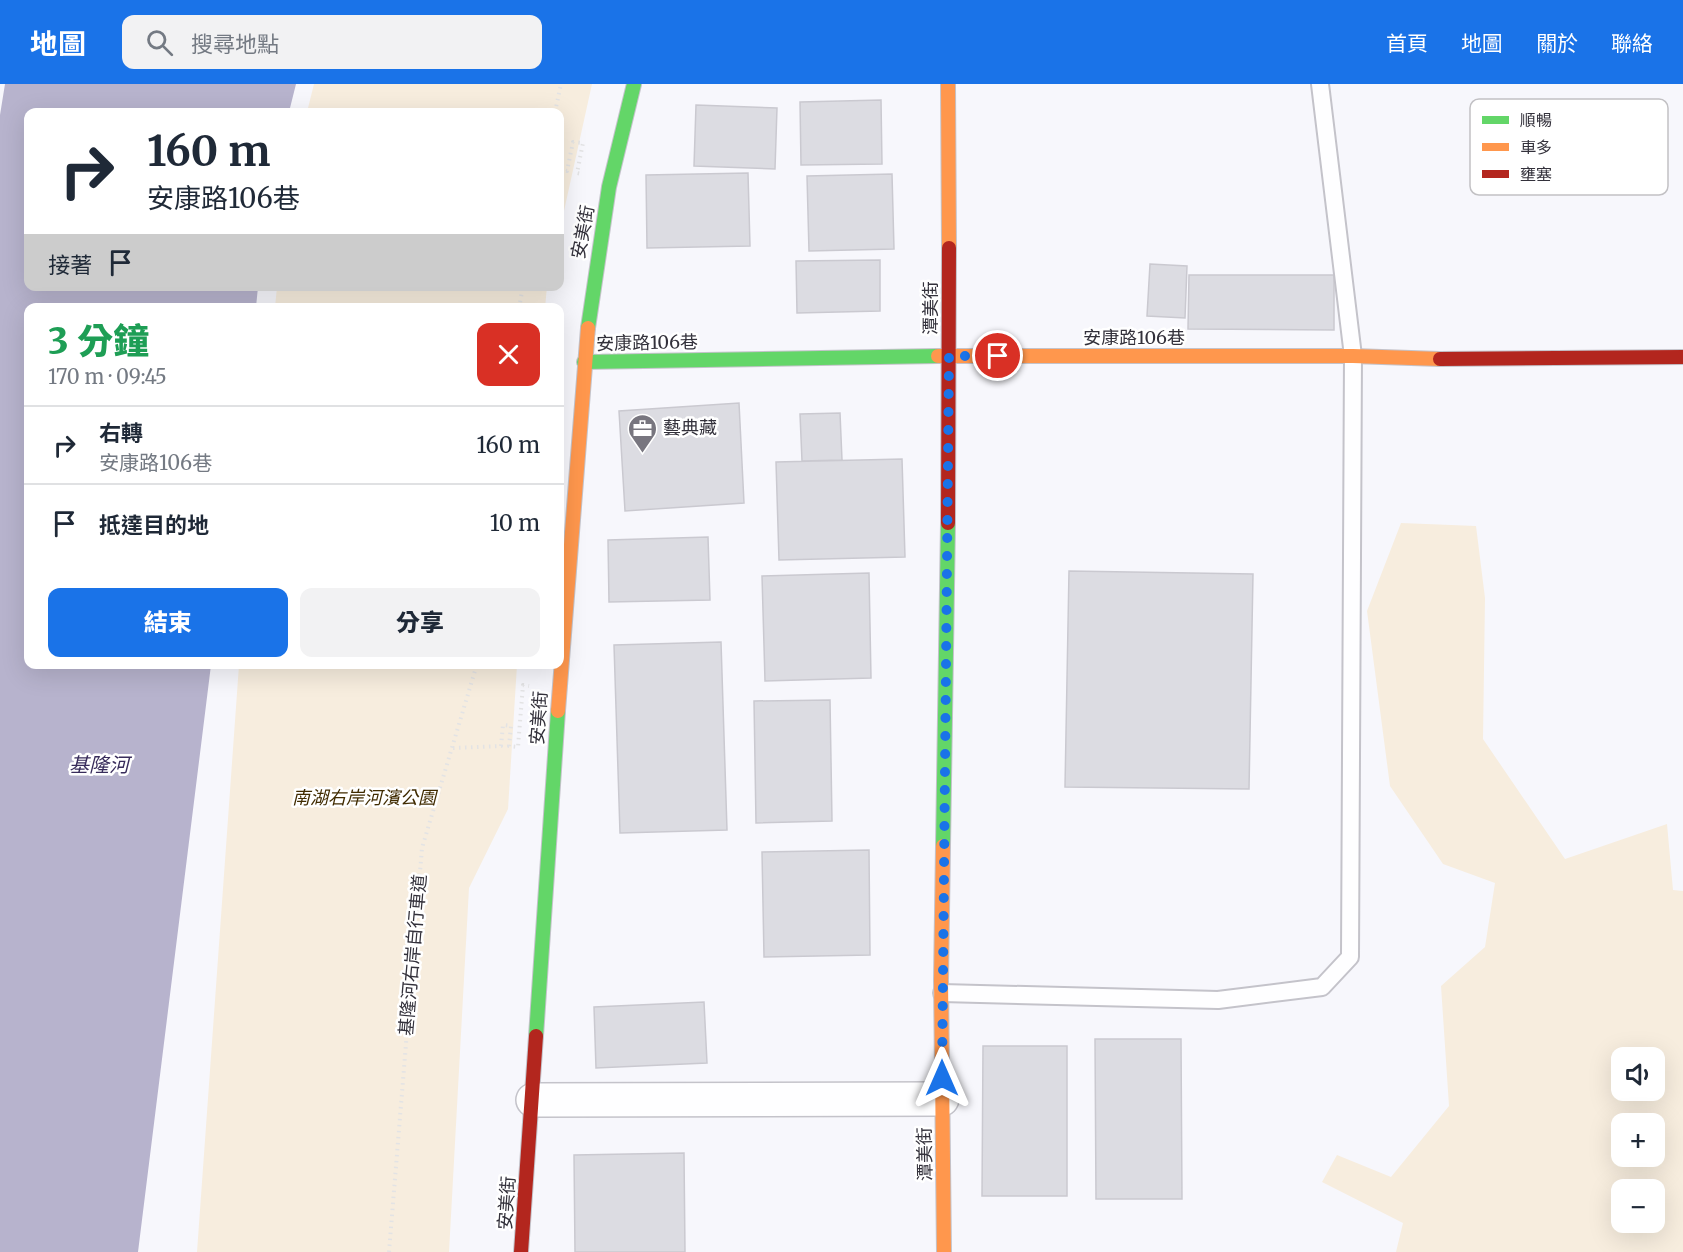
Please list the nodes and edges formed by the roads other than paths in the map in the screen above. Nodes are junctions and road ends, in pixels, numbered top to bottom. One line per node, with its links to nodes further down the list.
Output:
1 (634, 84): 7 (street, 安美街)
2 (948, 84): 4 (street, 潭美街)
3 (1320, 84): 5 (lane)
4 (949, 356): 5 (street, 安康路106巷); 7 (street, 安康路106巷); 10 (street, 潭美街)
5 (1353, 356): 6 (street, 安康路106巷); 10 (lane)
6 (1683, 357)
7 (584, 362): 8 (street, 安美街)
8 (564, 630)
9 (561, 669): 12 (street, 安美街)
10 (942, 993): 11 (street, 潭美街)
11 (942, 1099): 12 (street); 14 (street, 潭美街)
12 (533, 1100): 13 (street, 安美街)
13 (521, 1252)
14 (944, 1252)

